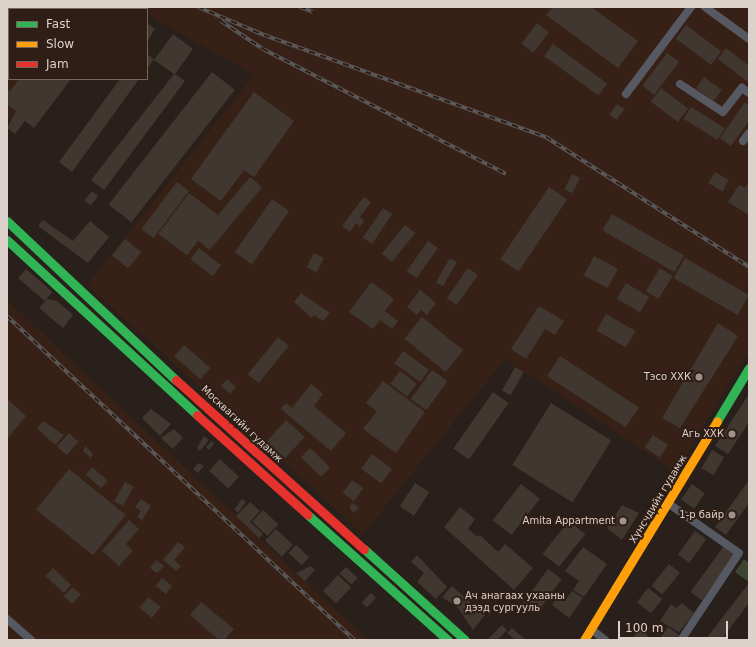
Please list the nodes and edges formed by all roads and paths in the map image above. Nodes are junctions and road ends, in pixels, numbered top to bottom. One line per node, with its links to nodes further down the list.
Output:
1 (692, 7): 6 (street)
2 (705, 7): 3 (street)
3 (749, 39)
4 (680, 84): 5 (street)
5 (749, 93)
6 (626, 94)
7 (749, 133): 8 (street)
8 (743, 141)
9 (7, 221): 17 (main road, Москвагийн гудамж)
10 (7, 240): 16 (main road)
11 (749, 368): 12 (main road, Хүнсчдийн гудамж)
12 (669, 504): 14 (main road, Хүнсчдийн гудамж); 20 (street)
13 (7, 619): 15 (street)
14 (591, 629): 18 (main road, Хүнсчдийн гудамж); 19 (street)
15 (31, 640)
16 (448, 640)
17 (465, 640)
18 (584, 640)
19 (605, 640)
20 (681, 640)

